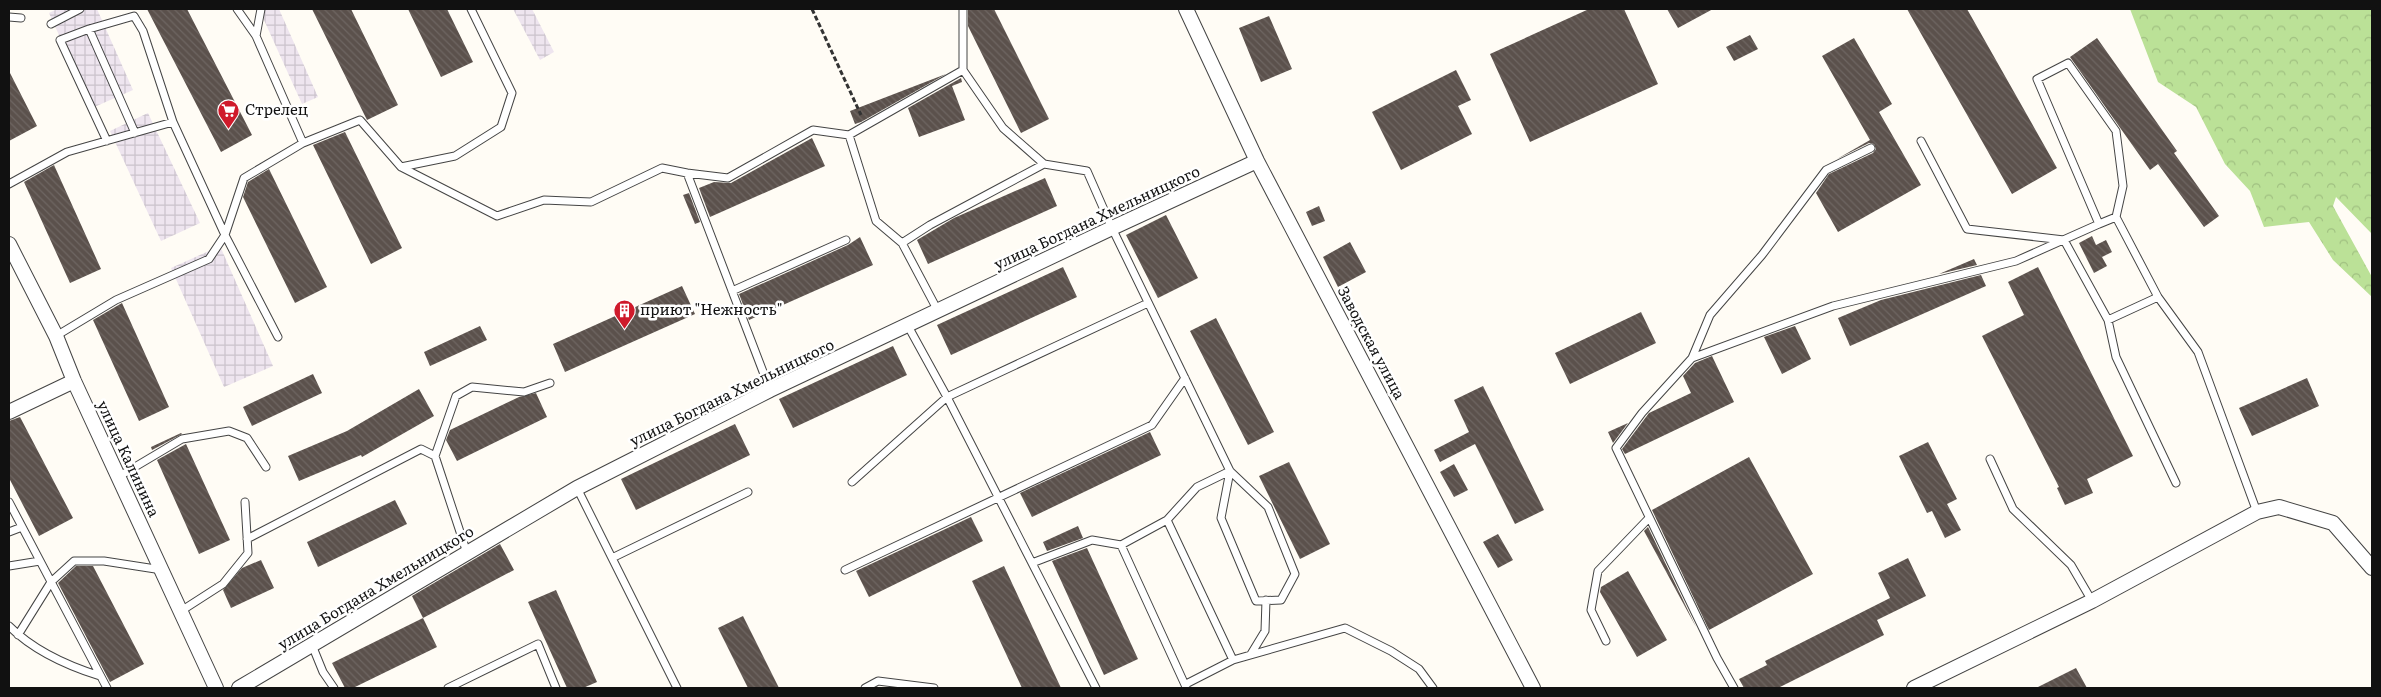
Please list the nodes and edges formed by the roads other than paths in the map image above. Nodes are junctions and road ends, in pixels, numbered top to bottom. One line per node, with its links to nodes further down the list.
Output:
1 (80, 9): 9 (lane)
2 (237, 9): 11 (lane)
3 (261, 9): 11 (lane)
4 (471, 9): 22 (lane)
5 (963, 9): 12 (lane)
6 (1186, 9): 20 (street, Заводская улица)
7 (9, 17): 8 (lane)
8 (21, 18)
9 (51, 24)
10 (89, 29): 13 (lane); 14 (lane); 16 (lane)
11 (256, 36): 18 (lane)
12 (963, 70): 15 (lane); 21 (lane)
13 (173, 122): 14 (lane); 28 (lane)
14 (136, 133): 16 (lane)
15 (849, 135): 23 (lane); 31 (lane)
16 (107, 141): 24 (lane)
17 (1921, 141): 30 (lane)
18 (303, 143): 22 (lane); 28 (lane)
19 (1871, 148): 41 (lane)
20 (1257, 161): 27 (street, улица Богдана Хмельницкого); 98 (street, Заводская улица)
21 (1044, 164): 27 (lane); 31 (lane)
22 (401, 167): 23 (lane)
23 (687, 173): 33 (lane)
24 (9, 184)
25 (2116, 217): 26 (lane); 26 (lane); 34 (lane)
26 (2099, 224): 30 (lane)
27 (1112, 228): 35 (lane); 36 (street, улица Богдана Хмельницкого)
28 (226, 234): 39 (lane); 40 (lane)
29 (846, 240): 33 (lane)
30 (2064, 240): 37 (lane); 41 (lane)
31 (902, 243): 36 (lane)
32 (9, 244): 39 (street, улица Калинина)
33 (732, 291): 45 (lane)
34 (2158, 297): 37 (lane); 60 (lane)
35 (1148, 303): 42 (lane); 46 (lane)
36 (938, 312): 38 (street, улица Богдана Хмельницкого)
37 (2108, 320): 54 (lane)
38 (908, 326): 45 (street, улица Богдана Хмельницкого); 46 (lane)
39 (56, 336): 43 (street, улица Калинина)
40 (278, 337)
41 (1692, 358): 61 (lane)
42 (1185, 378): 51 (lane); 57 (lane)
43 (74, 381): 47 (street); 52 (street, улица Калинина)
44 (550, 383): 48 (lane)
45 (770, 390): 55 (street, улица Богдана Хмельницкого)
46 (947, 398): 53 (lane); 57 (lane)
47 (9, 412)
48 (436, 456): 65 (lane); 67 (lane)
49 (1990, 459): 77 (lane)
50 (266, 466): 52 (lane)
51 (1230, 471): 62 (lane); 76 (lane); 76 (lane)
52 (118, 477): 73 (street, улица Калинина)
53 (852, 482)
54 (2176, 483)
55 (577, 488): 67 (street, улица Богдана Хмельницкого); 68 (lane)
56 (748, 492): 68 (lane)
57 (998, 497): 70 (lane); 74 (lane)
58 (9, 502): 63 (lane)
59 (244, 502): 65 (lane)
60 (2257, 512): 72 (street); 77 (street)
61 (1649, 518): 81 (lane); 99 (lane)
62 (1167, 520): 66 (lane); 84 (lane)
63 (22, 527): 64 (lane); 69 (lane)
64 (9, 532)
65 (247, 539): 78 (lane)
66 (1121, 545): 70 (lane); 86 (lane)
67 (467, 553): 82 (street, улица Богдана Хмельницкого)
68 (612, 558): 93 (lane)
69 (40, 561): 71 (lane); 75 (lane)
70 (1032, 563): 96 (lane)
71 (9, 566)
72 (2372, 568)
73 (162, 570): 75 (lane); 78 (street, улица Калинина)
74 (845, 570)
75 (51, 582): 80 (lane); 85 (lane)
76 (1266, 600): 83 (lane)
77 (2092, 601): 100 (street)
78 (181, 611): 88 (street, улица Калинина)
79 (9, 626): 80 (lane)
80 (18, 635): 85 (lane)
81 (1606, 641)
82 (312, 645): 89 (street, улица Богдана Хмельницкого); 90 (lane)
83 (1251, 654): 84 (lane); 97 (lane)
84 (1233, 660): 86 (lane)
85 (100, 676): 87 (lane)
86 (1186, 686)
87 (107, 688)
88 (216, 688)
89 (239, 688)
90 (334, 688)
91 (448, 688): 92 (lane)
92 (556, 688)
93 (677, 688)
94 (865, 688): 95 (lane)
95 (934, 688)
96 (1096, 688)
97 (1433, 688)
98 (1533, 688)
99 (1734, 688)
100 (1914, 688)

